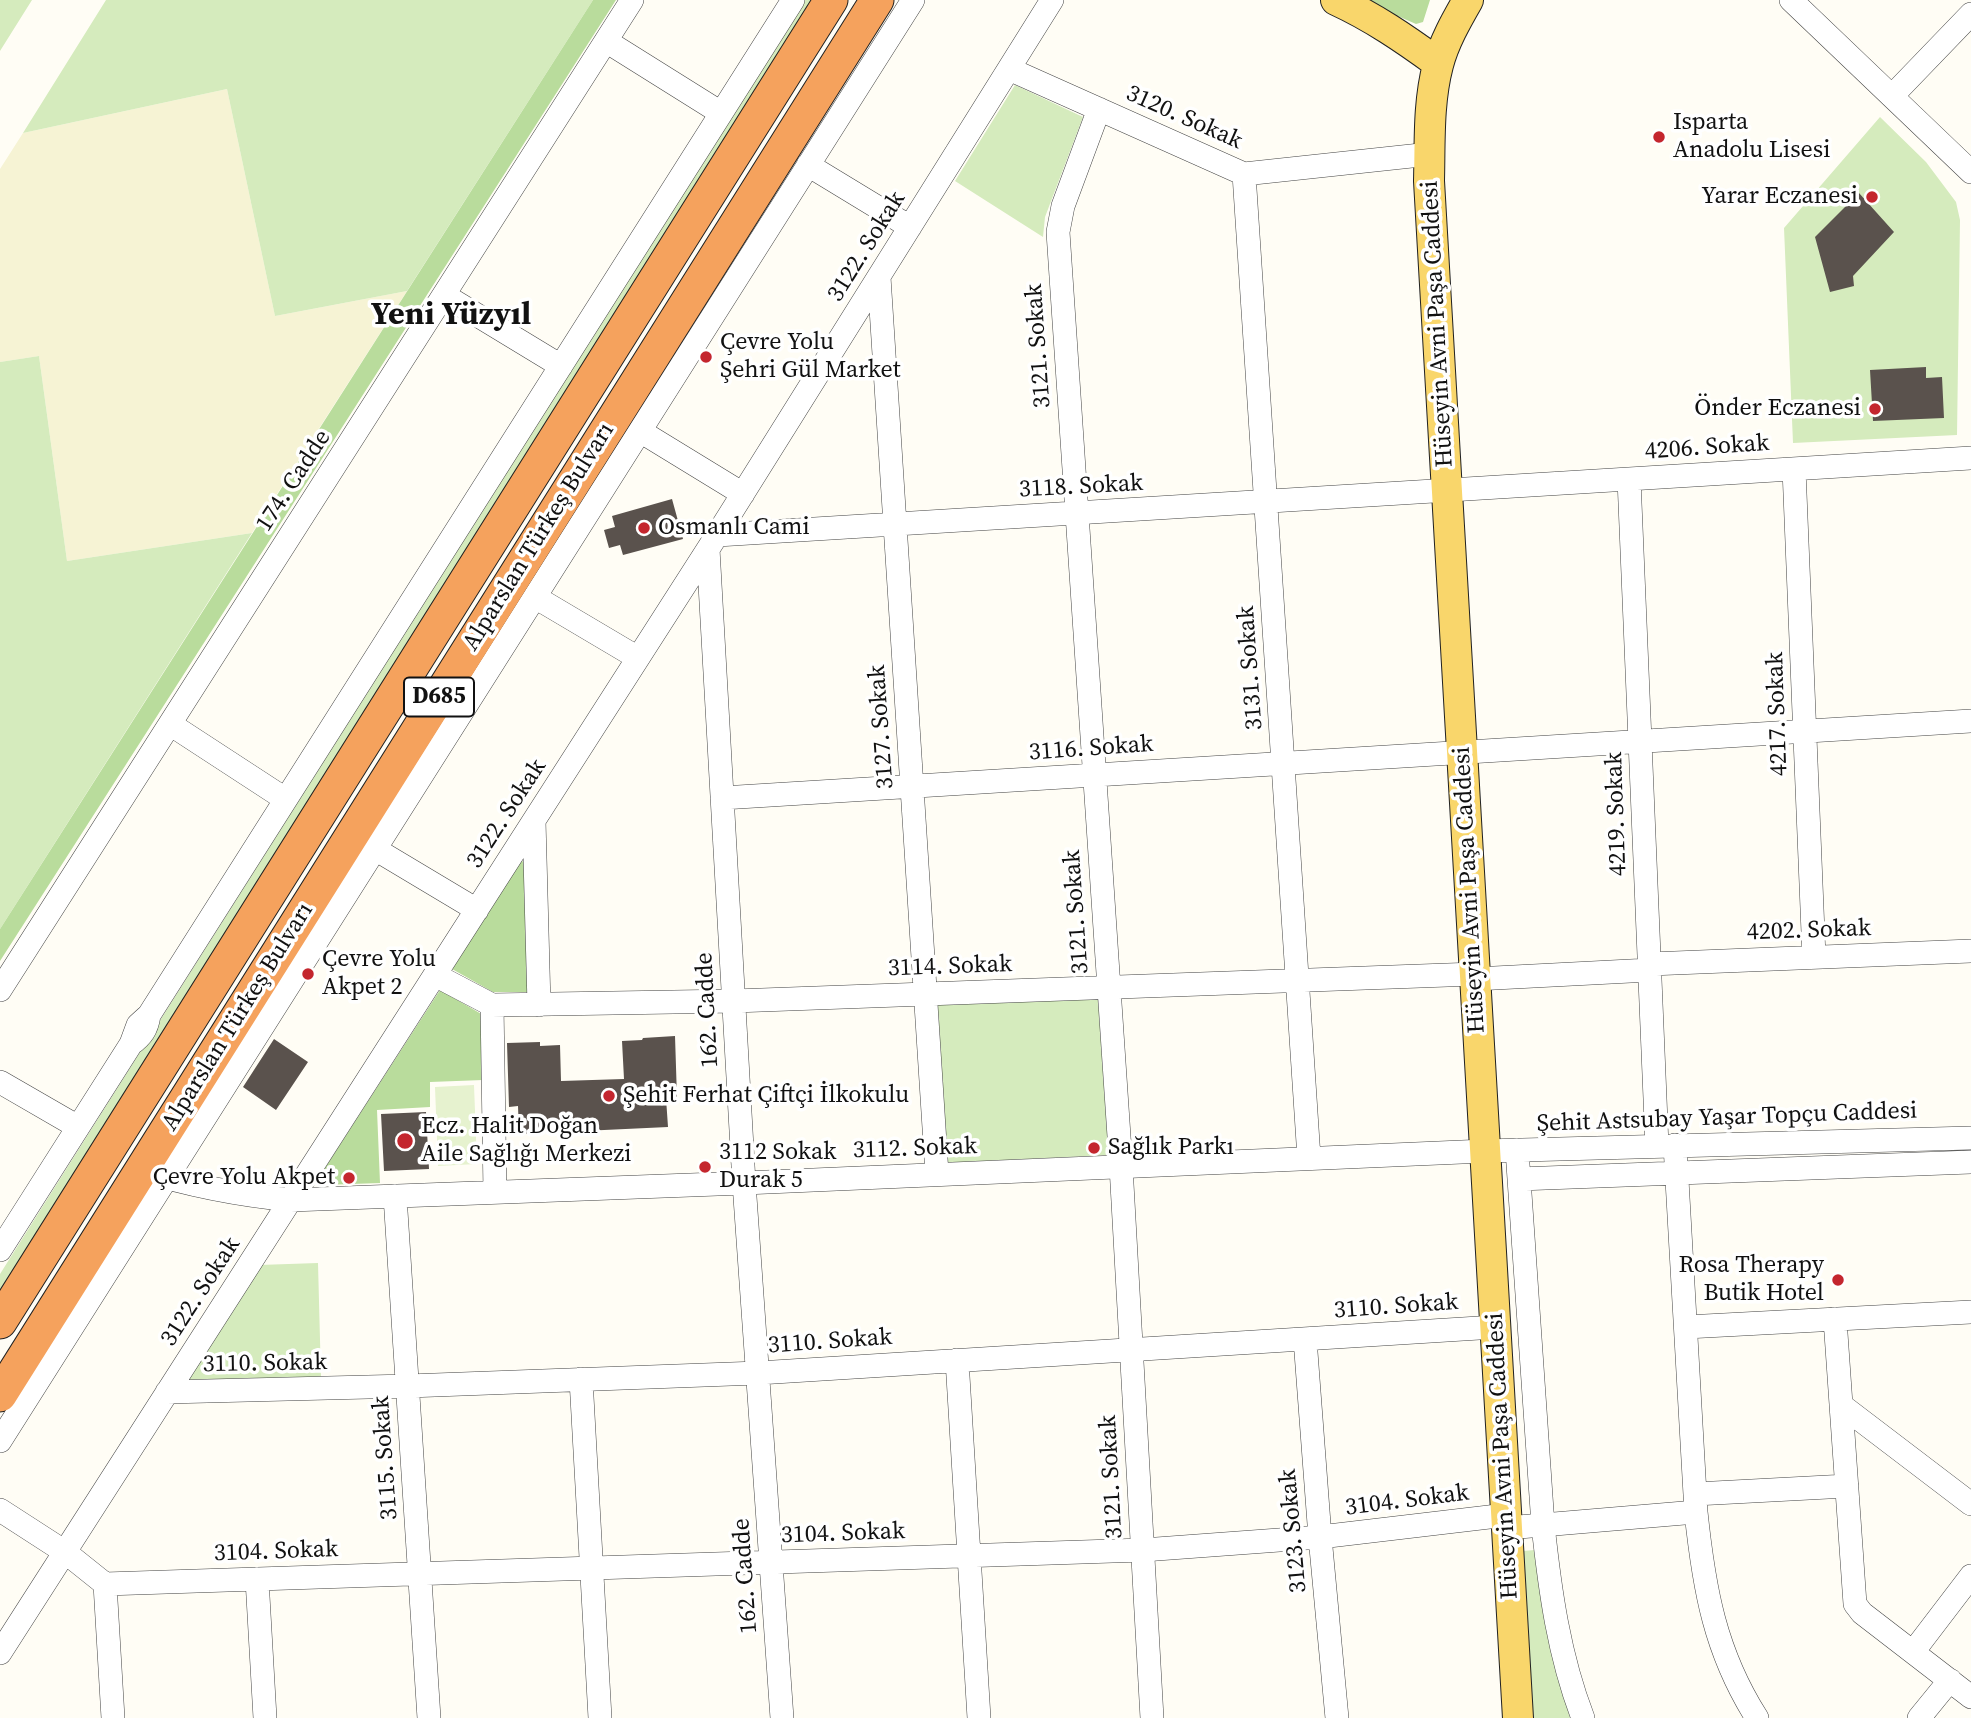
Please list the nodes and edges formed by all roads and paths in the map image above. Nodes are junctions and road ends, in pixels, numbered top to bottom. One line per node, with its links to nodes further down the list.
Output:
1 (632, 0): 11 (street, 174. Cadde)
2 (793, 0): 16 (street)
3 (831, 0): 82 (highway, Alparslan Türkeş Bulvarı / D685)
4 (877, 0): 72 (highway, Alparslan Türkeş Bulvarı / D685)
5 (913, 0): 18 (street)
6 (1052, 0): 13 (street, 3122. Sokak)
7 (1336, 0): 12 (main road)
8 (1468, 0): 12 (main road, Hüseyin Avni Paşa Caddesi)
9 (1791, 0): 14 (street)
10 (1971, 14): 14 (street)
11 (606, 41): 16 (street); 23 (street, 174. Cadde)
12 (1438, 63): 17 (main road, Hüseyin Avni Paşa Caddesi)
13 (1009, 69): 15 (street, 3120. Sokak); 21 (street, 3122. Sokak)
14 (1892, 96): 19 (street)
15 (1099, 109): 20 (street, 3120. Sokak); 32 (street, 3121. Sokak)
16 (721, 113): 24 (street)
17 (1430, 154): 20 (street, 3120. Sokak); 29 (main road, Hüseyin Avni Paşa Caddesi)
18 (808, 165): 21 (street); 25 (street)
19 (1971, 172)
20 (1244, 174): 31 (street, 3131. Sokak)
21 (910, 228): 22 (street, 3122. Sokak)
22 (879, 277): 30 (street, 3122. Sokak); 33 (street, 3127. Sokak)
23 (444, 295): 24 (street); 38 (street, 174. Cadde)
24 (561, 366): 46 (street)
25 (640, 431): 30 (street); 35 (street)
26 (1971, 458): 27 (street, 4206. Sokak)
27 (1794, 469): 28 (street, 4206. Sokak); 39 (street, 4217. Sokak)
28 (1629, 479): 29 (street, 4206. Sokak); 40 (street, 4219. Sokak)
29 (1447, 491): 31 (street, 3118. Sokak); 41 (main road, Hüseyin Avni Paşa Caddesi)
30 (743, 494): 34 (street, 3122. Sokak)
31 (1266, 502): 32 (street, 3118. Sokak); 42 (street, 3131. Sokak)
32 (1077, 513): 33 (street, 3118. Sokak); 43 (street, 3121. Sokak)
33 (895, 524): 34 (street, 3118. Sokak); 44 (street, 3127. Sokak)
34 (713, 542): 36 (street, 3122. Sokak); 45 (street, 162. Cadde)
35 (535, 597): 36 (street); 48 (street)
36 (638, 658): 47 (street, 3122. Sokak)
37 (1971, 721): 39 (street, 3116. Sokak)
38 (170, 724): 46 (street); 57 (street, 174. Cadde)
39 (1805, 731): 40 (street, 3116. Sokak); 51 (street, 4217. Sokak)
40 (1640, 741): 41 (street, 3116. Sokak); 52 (street, 4219. Sokak)
41 (1462, 752): 42 (street, 3116. Sokak); 54 (main road, Hüseyin Avni Paşa Caddesi)
42 (1283, 764): 43 (street, 3116. Sokak); 55 (street, 3131. Sokak)
43 (1094, 775): 44 (street, 3116. Sokak); 56 (street, 3121. Sokak)
44 (912, 786): 45 (street, 3116. Sokak); 58 (street, 3127. Sokak)
45 (722, 798): 59 (street, 162. Cadde)
46 (285, 800): 63 (street)
47 (534, 821): 49 (street, 3122. Sokak); 60 (street)
48 (375, 849): 49 (street); 72 (street)
49 (477, 910): 53 (street, 3122. Sokak)
50 (1971, 951): 51 (street, 4202. Sokak)
51 (1814, 957): 52 (street, 4202. Sokak)
52 (1650, 967): 54 (street, 4202. Sokak); 65 (street, 4219. Sokak)
53 (435, 975): 61 (street, 3114. Sokak); 78 (street, 3122. Sokak)
54 (1475, 976): 55 (street, 3114. Sokak); 67 (main road, Hüseyin Avni Paşa Caddesi)
55 (1298, 981): 56 (street, 3114. Sokak); 68 (street, 3131. Sokak)
56 (1109, 988): 58 (street, 3114. Sokak); 70 (street, 3121. Sokak)
57 (0, 990)
58 (925, 994): 59 (street, 3114. Sokak); 73 (street, 3127. Sokak)
59 (734, 1001): 60 (street, 3114. Sokak); 75 (street, 162. Cadde)
60 (539, 1004): 61 (street, 3114. Sokak)
61 (492, 1005): 76 (street)
62 (4, 1088): 63 (street)
63 (78, 1127): 79 (street)
64 (1971, 1138): 65 (street, Şehit Astsubay Yaşar Topçu Caddesi)
65 (1666, 1146): 66 (street, Şehit Astsubay Yaşar Topçu Caddesi); 71 (street, 4219. Sokak)
66 (1517, 1150): 67 (street, Şehit Astsubay Yaşar Topçu Caddesi); 74 (street)
67 (1485, 1151): 68 (street, 3112. Sokak); 83 (main road, Hüseyin Avni Paşa Caddesi)
68 (1309, 1158): 70 (street, 3112. Sokak)
69 (1971, 1161): 71 (street)
70 (1121, 1166): 73 (street, 3112. Sokak); 86 (street, 3121. Sokak)
71 (1677, 1173): 74 (street); 84 (street, 4219. Sokak)
72 (154, 1174): 78 (street, 3112. Sokak); 92 (highway, Alparslan Türkeş Bulvarı / D685); 94 (street)
73 (937, 1174): 75 (street, 3112. Sokak)
74 (1519, 1179): 100 (street)
75 (744, 1183): 76 (street, 3112. Sokak); 88 (street, 162. Cadde)
76 (495, 1192): 77 (street, 3112. Sokak)
77 (395, 1196): 78 (street, 3112. Sokak); 90 (street, 3115. Sokak)
78 (291, 1200): 91 (street, 3122. Sokak)
79 (0, 1250)
80 (1971, 1311): 81 (street)
81 (1835, 1319): 84 (street); 93 (street)
82 (0, 1322)
83 (1495, 1327): 85 (street, 3110. Sokak); 99 (main road, Hüseyin Avni Paşa Caddesi)
84 (1685, 1327): 96 (street, 4219. Sokak)
85 (1306, 1339): 86 (street, 3110. Sokak); 101 (street, 3123. Sokak)
86 (1131, 1349): 87 (street, 3110. Sokak); 102 (street, 3121. Sokak)
87 (957, 1360): 88 (street, 3110. Sokak); 104 (street)
88 (758, 1373): 89 (street, 3110. Sokak); 105 (street, 162. Cadde)
89 (581, 1379): 90 (street, 3110. Sokak); 106 (street)
90 (408, 1386): 91 (street, 3110. Sokak); 107 (street, 3115. Sokak)
91 (167, 1392): 103 (street, 3122. Sokak)
92 (0, 1395)
93 (1841, 1405): 95 (street); 97 (street)
94 (0, 1441)
95 (1847, 1486): 96 (street, 3104. Sokak); 111 (street)
96 (1696, 1503): 100 (street, 3104. Sokak); 125 (street, 4219. Sokak)
97 (1971, 1504)
98 (0, 1510): 103 (street)
99 (1507, 1521): 100 (street, 3104. Sokak); 101 (street, 3104. Sokak); 123 (main road, Hüseyin Avni Paşa Caddesi)
100 (1543, 1525): 124 (street)
101 (1320, 1537): 102 (street, 3104. Sokak); 122 (street, 3123. Sokak)
102 (1143, 1550): 104 (street, 3104. Sokak); 121 (street, 3121. Sokak)
103 (65, 1552): 110 (street); 112 (street, 3122. Sokak)
104 (969, 1556): 105 (street, 3104. Sokak); 120 (street)
105 (772, 1563): 106 (street, 3104. Sokak); 119 (street, 162. Cadde)
106 (591, 1568): 107 (street, 3104. Sokak); 118 (street)
107 (419, 1574): 109 (street, 3104. Sokak); 117 (street, 3115. Sokak)
108 (1971, 1576): 111 (street)
109 (257, 1579): 110 (street, 3104. Sokak); 116 (street)
110 (105, 1584): 115 (street)
111 (1913, 1652): 113 (street)
112 (0, 1653)
113 (1950, 1680): 114 (street); 126 (street)
114 (1971, 1697)
115 (113, 1718)
116 (265, 1718)
117 (429, 1718)
118 (600, 1718)
119 (782, 1718)
120 (979, 1718)
121 (1152, 1718)
122 (1337, 1718)
123 (1518, 1718)
124 (1583, 1718)
125 (1757, 1718)
126 (1919, 1718)

